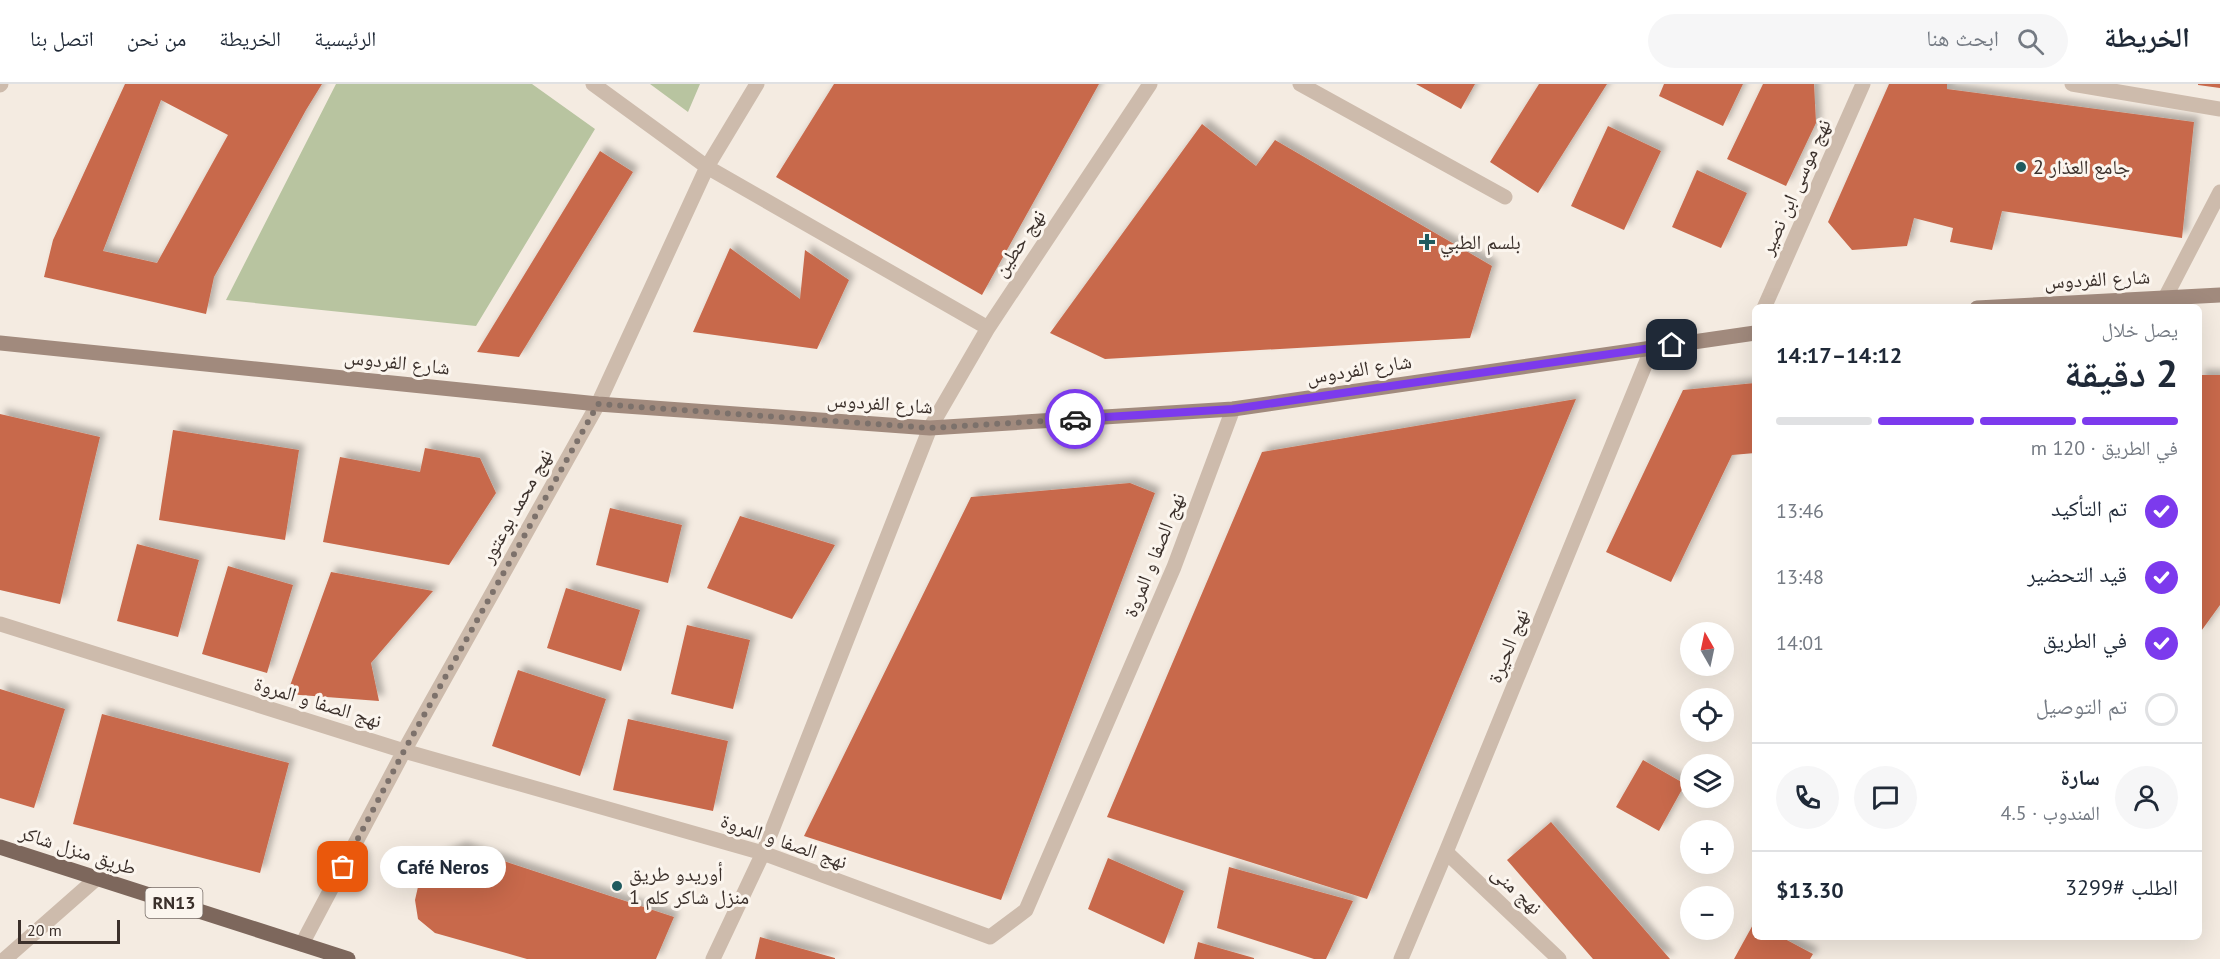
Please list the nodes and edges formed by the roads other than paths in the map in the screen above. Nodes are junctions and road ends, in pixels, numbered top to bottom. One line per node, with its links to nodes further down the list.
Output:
1 (593, 84): 8 (street)
2 (757, 84): 8 (street, نهج محمد بوعتور)
3 (1150, 84): 15 (street, نهج حطين)
4 (1300, 84): 10 (street)
5 (1863, 84): 13 (street, نهج موسى ابن نصير)
6 (2072, 84): 7 (street)
7 (2220, 109)
8 (707, 166): 15 (street); 19 (street, نهج محمد بوعتور)
9 (2220, 192): 12 (street)
10 (1505, 197)
11 (2220, 295): 12 (street, شارع الفردوس)
12 (2166, 296): 14 (street, شارع الفردوس)
13 (1766, 304)
14 (2040, 304)
15 (988, 328): 21 (street, نهج حطين)
16 (1752, 332): 18 (street, شارع الفردوس)
17 (0, 343): 19 (street, شارع الفردوس)
18 (1652, 348): 20 (street, شارع الفردوس); 25 (street, نهج الحيرة)
19 (598, 404): 21 (street, شارع الفردوس); 23 (street, نهج محمد بوعتور)
20 (1233, 409): 21 (street, شارع الفردوس); 26 (street, نهج الصفا و المروة)
21 (930, 428): 26 (street, نهج حطين)
22 (0, 624): 23 (street, نهج الصفا و المروة)
23 (404, 751): 26 (street, نهج الصفا و المروة); 28 (street, نهج محمد بوعتور)
24 (0, 847): 27 (main road, طريق منزل شاكر / RN13)
25 (1446, 852): 32 (street, نهج الحيرة); 33 (street, نهج منى)
26 (763, 853): 31 (street, نهج حطين)
27 (97, 878): 28 (main road, طريق منزل شاكر / RN13); 29 (street)
28 (302, 944): 30 (main road, طريق منزل شاكر / RN13)
29 (5, 959)
30 (348, 959)
31 (713, 959)
32 (1401, 959)
33 (1559, 959)

